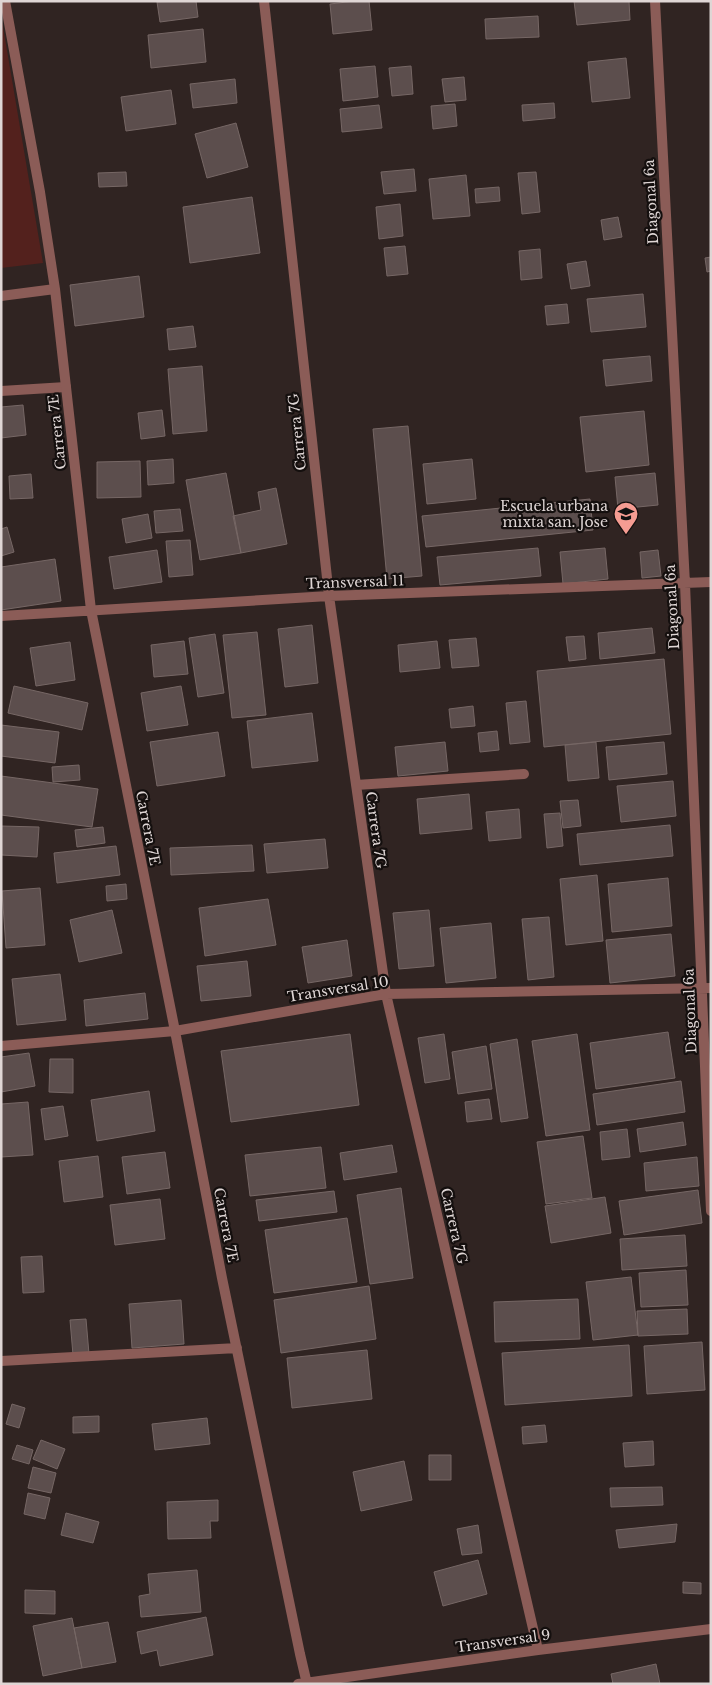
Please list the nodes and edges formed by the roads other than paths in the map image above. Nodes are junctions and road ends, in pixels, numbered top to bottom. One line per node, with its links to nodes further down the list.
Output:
1 (5, 1): 4 (street, Carrera 7E)
2 (264, 1): 10 (street, Carrera 7G)
3 (655, 1): 9 (street, Diagonal 6a)
4 (55, 289): 5 (street); 6 (street, Carrera 7E)
5 (1, 296)
6 (66, 387): 7 (street); 11 (street, Carrera 7E)
7 (1, 391)
8 (711, 582): 9 (street, Transversal 11)
9 (685, 584): 10 (street, Transversal 11); 15 (street, Diagonal 6a)
10 (329, 596): 11 (street, Transversal 11); 14 (street, Carrera 7G)
11 (91, 610): 12 (street, Transversal 11); 17 (street, Carrera 7E)
12 (1, 616)
13 (524, 774): 14 (street)
14 (356, 785): 16 (street, Carrera 7G)
15 (707, 988): 16 (street, Transversal 10); 19 (street, Diagonal 6a)
16 (386, 994): 17 (street, Transversal 10); 23 (street, Carrera 7G)
17 (175, 1031): 18 (street, Transversal 10); 20 (street, Carrera 7E)
18 (1, 1046)
19 (711, 1211)
20 (237, 1348): 21 (street); 24 (street, Carrera 7E)
21 (1, 1361)
22 (711, 1629): 23 (street, Transversal 9)
23 (538, 1650): 24 (street, Transversal 9)
24 (304, 1683)

